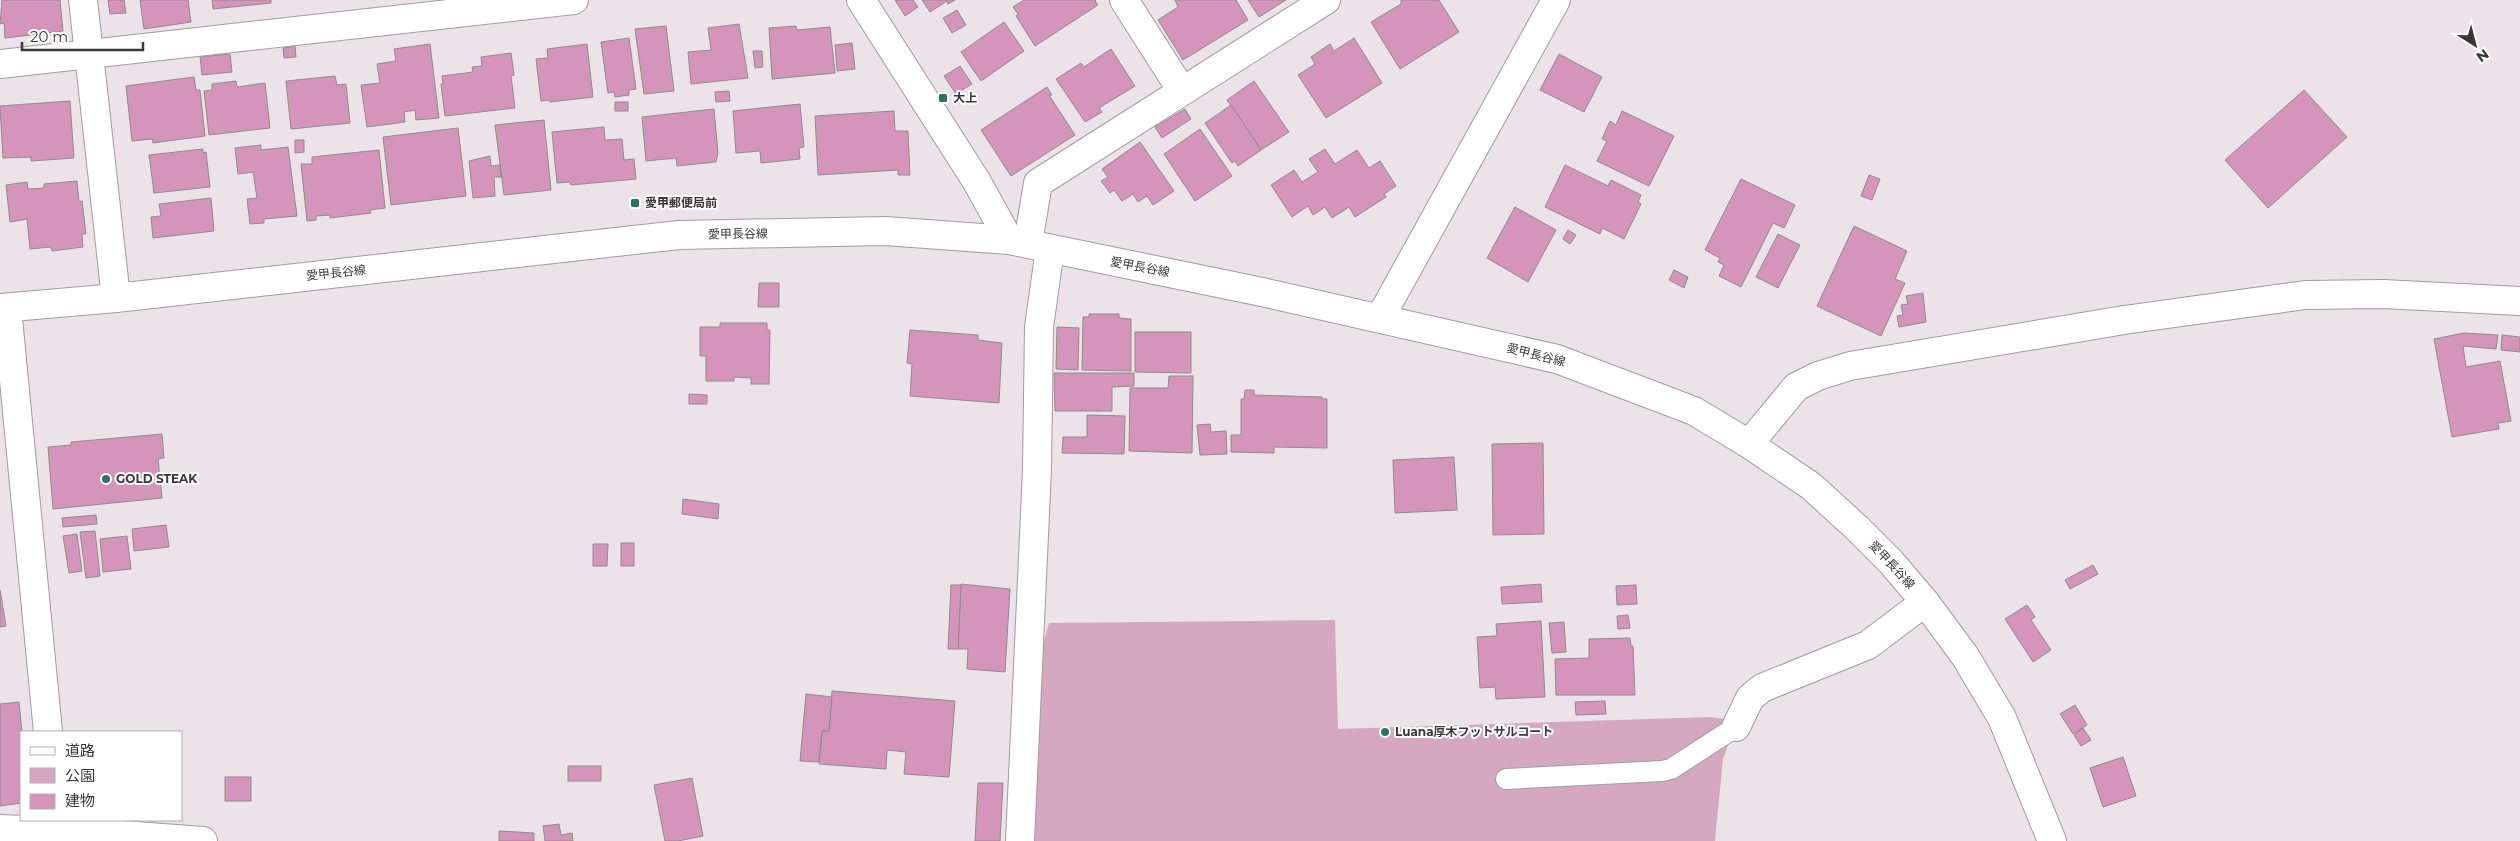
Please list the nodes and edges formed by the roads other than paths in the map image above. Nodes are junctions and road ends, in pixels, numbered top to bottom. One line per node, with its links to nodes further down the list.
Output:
1 (83, 0): 7 (street)
2 (574, 0): 7 (street)
3 (861, 0): 10 (street)
4 (1124, 0): 9 (street)
5 (1326, 0): 9 (street)
6 (1556, 0): 14 (street)
7 (89, 54): 8 (street); 11 (street)
8 (0, 64)
9 (1182, 91): 10 (street)
10 (1029, 244): 11 (street, 愛甲長谷線); 14 (street, 愛甲長谷線); 23 (street)
11 (116, 298): 13 (street, 愛甲長谷線)
12 (2520, 301): 15 (street)
13 (4, 308): 18 (street)
14 (1380, 318): 15 (street, 愛甲長谷線)
15 (1749, 444): 16 (street, 愛甲長谷線)
16 (1926, 602): 17 (street); 24 (street, 愛甲長谷線)
17 (1736, 727): 19 (lane)
18 (48, 731)
19 (1506, 779)
20 (0, 829): 21 (street)
21 (57, 831): 22 (street)
22 (203, 841)
23 (1020, 841)
24 (2052, 841)

